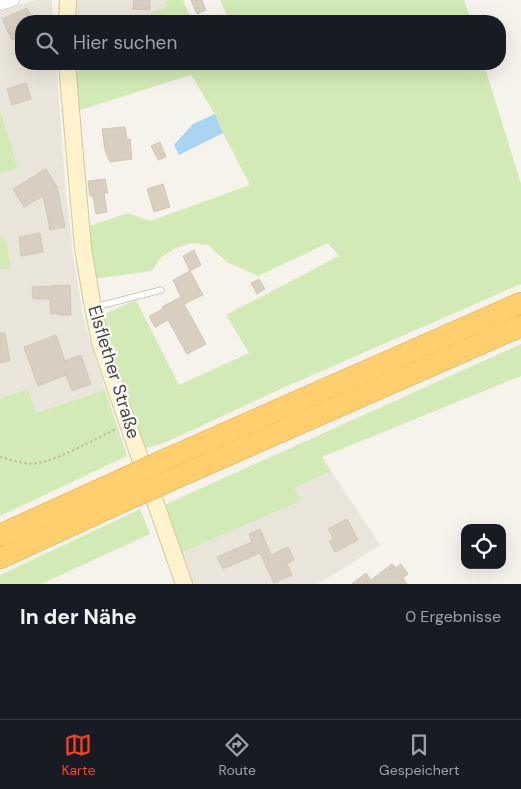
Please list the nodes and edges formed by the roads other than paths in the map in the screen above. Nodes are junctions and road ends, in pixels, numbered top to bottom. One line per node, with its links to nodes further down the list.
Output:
1 (14, 0): 3 (street)
2 (68, 0): 4 (main road)
3 (0, 5)
4 (67, 15)
5 (68, 70): 8 (main road, Elsflether Straße)
6 (161, 290): 8 (lane)
7 (521, 303): 10 (highway, bridge)
8 (93, 308): 12 (main road, Elsflether Straße)
9 (519, 327): 11 (highway, bridge)
10 (0, 535)
11 (0, 558)
12 (184, 584)

